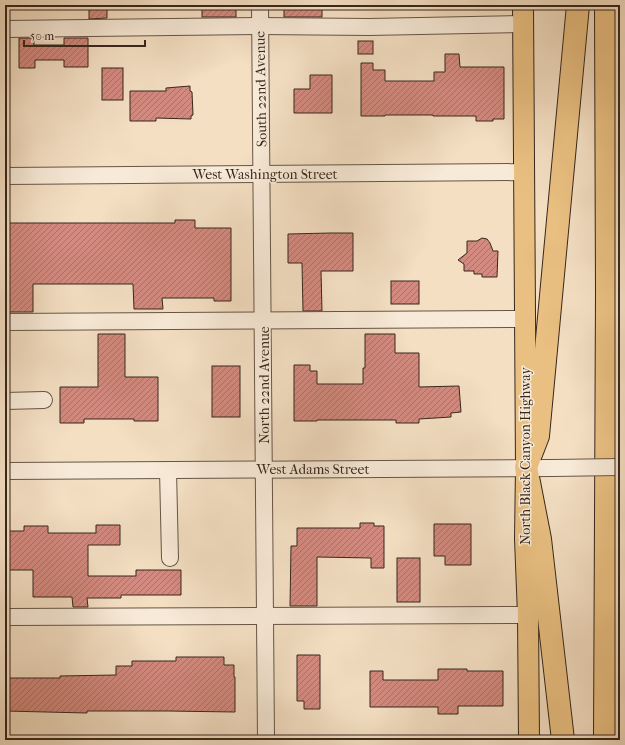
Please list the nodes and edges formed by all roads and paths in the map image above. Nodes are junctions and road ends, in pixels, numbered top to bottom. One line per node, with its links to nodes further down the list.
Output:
1 (260, 5): 5 (street, South 22nd Avenue)
2 (578, 5): 15 (highway)
3 (606, 5): 27 (highway)
4 (523, 14): 5 (street); 7 (main road, North Black Canyon Highway)
5 (260, 26): 6 (street); 8 (street, South 22nd Avenue)
6 (5, 29)
7 (525, 172): 8 (street, West Washington Street); 10 (main road, North Black Canyon Highway)
8 (263, 174): 9 (street, West Washington Street); 11 (street, North 22nd Avenue)
9 (5, 176)
10 (525, 319): 11 (street); 15 (main road, North Black Canyon Highway)
11 (264, 320): 12 (street); 19 (street, North 22nd Avenue)
12 (5, 322)
13 (44, 400): 14 (street)
14 (5, 401)
15 (526, 467): 16 (street, West Adams Street, bridge); 19 (street, West Adams Street); 21 (main road, North Black Canyon Highway); 26 (highway)
16 (620, 467)
17 (5, 470): 18 (street, West Adams Street)
18 (168, 470): 19 (street, West Adams Street); 20 (street)
19 (265, 470): 22 (street, North 22nd Avenue)
20 (170, 558)
21 (528, 615): 22 (street); 25 (main road, North Black Canyon Highway)
22 (264, 616): 23 (street); 24 (street, North 22nd Avenue)
23 (5, 617)
24 (266, 740)
25 (529, 740)
26 (563, 740)
27 (605, 740)

